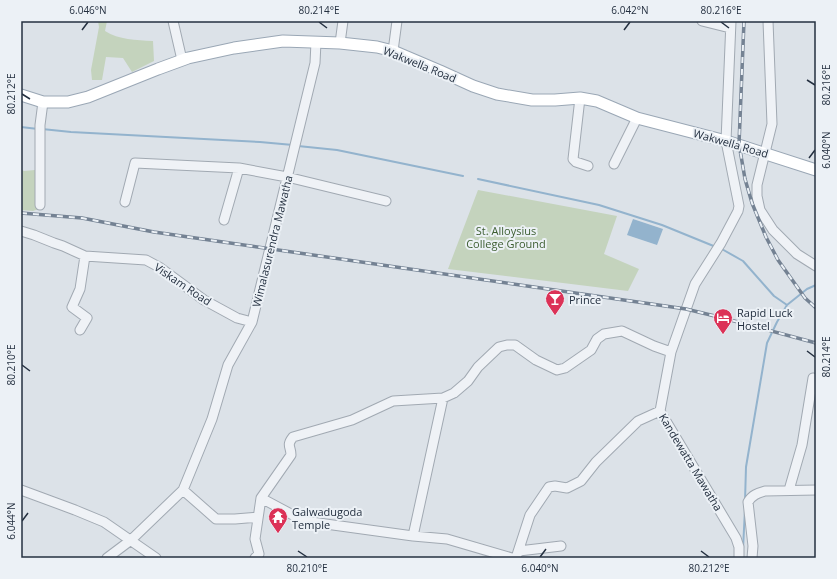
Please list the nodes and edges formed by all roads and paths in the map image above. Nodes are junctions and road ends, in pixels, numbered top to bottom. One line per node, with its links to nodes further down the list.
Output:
1 (173, 21): 10 (street)
2 (343, 21): 8 (street)
3 (397, 21): 9 (street)
4 (702, 21): 6 (street)
5 (768, 21): 16 (street)
6 (731, 25): 15 (street, Kandewatta Mawatha)
7 (316, 42): 8 (main road, Wakwella Road); 10 (main road, Wakwella Road); 21 (street, Wimalasurendra Mawatha)
8 (340, 43): 9 (main road, Wakwella Road)
9 (393, 51): 12 (main road, Wakwella Road)
10 (182, 60): 13 (main road, Wakwella Road)
11 (21, 95): 13 (main road, Wakwella Road)
12 (580, 98): 14 (main road, Wakwella Road); 18 (street)
13 (43, 102): 24 (street)
14 (637, 118): 15 (main road, Wakwella Road); 17 (street)
15 (726, 140): 16 (main road, Wakwella Road); 31 (street, Kandewatta Mawatha)
16 (765, 153): 20 (main road, Wakwella Road); 28 (street)
17 (614, 164)
18 (588, 166)
19 (239, 168): 21 (street); 23 (street); 25 (street)
20 (816, 170)
21 (287, 177): 22 (street); 29 (street, Wimalasurendra Mawatha)
22 (386, 201)
23 (125, 202)
24 (40, 205)
25 (224, 220)
26 (21, 230): 27 (street, Viskam Road)
27 (85, 256): 29 (street, Viskam Road); 30 (street)
28 (816, 266)
29 (252, 322): 36 (street, Wimalasurendra Mawatha)
30 (80, 330)
31 (671, 352): 33 (street); 34 (street, Kandewatta Mawatha)
32 (813, 378): 37 (street)
33 (443, 398): 39 (street); 41 (street)
34 (660, 411): 45 (street, Kandewatta Mawatha); 46 (street)
35 (21, 490): 42 (street)
36 (183, 490): 40 (street); 42 (street)
37 (789, 490): 38 (street); 44 (street)
38 (816, 490)
39 (261, 498): 40 (street); 41 (street)
40 (258, 517): 47 (street)
41 (413, 536): 50 (street)
42 (131, 540): 48 (street); 49 (street)
43 (561, 546): 46 (street)
44 (753, 546): 45 (street); 52 (street)
45 (739, 547): 51 (street, Kandewatta Mawatha)
46 (517, 554)
47 (259, 557)
48 (107, 558)
49 (156, 558)
50 (512, 558)
51 (739, 558)
52 (752, 558)

